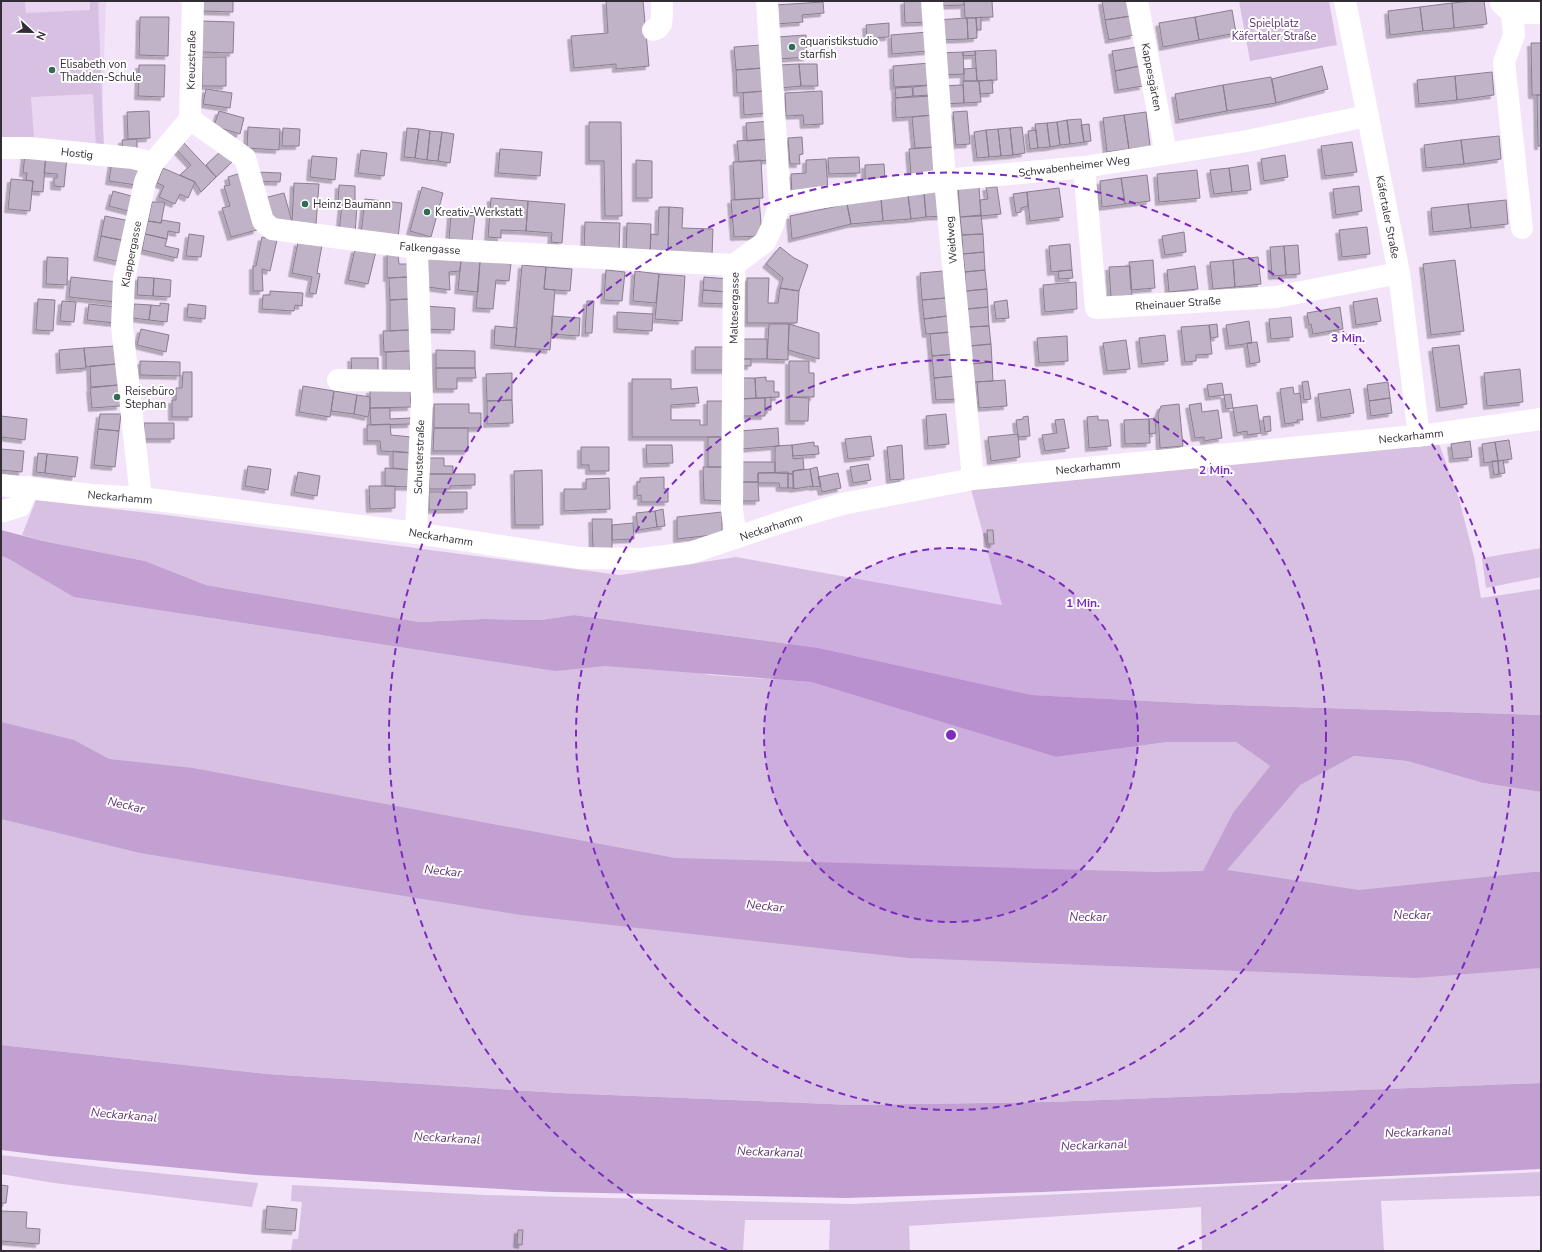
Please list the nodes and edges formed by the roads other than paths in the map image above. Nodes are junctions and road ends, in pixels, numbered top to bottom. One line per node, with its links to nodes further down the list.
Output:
1 (193, 1): 11 (street, Kreuzstraße)
2 (662, 1): 9 (street)
3 (767, 1): 17 (street, Maltesergasse)
4 (932, 1): 16 (street, Weidweg)
5 (1137, 1): 13 (street, Kappesgärten)
6 (1345, 1): 10 (street, Käfertaler Straße)
7 (1506, 7): 8 (street); 18 (street)
8 (1541, 13)
9 (653, 30)
10 (1367, 116): 13 (street, Schwabenheimer Weg); 21 (street, Käfertaler Straße)
11 (190, 119): 14 (street, Klappergasse); 19 (street, Falkengasse)
12 (1, 148): 14 (street, Hostig)
13 (1166, 154): 15 (street, Schwabenheimer Weg)
14 (153, 163): 29 (street, Klappergasse)
15 (1084, 167): 16 (street, Schwabenheimer Weg); 21 (street, Rheinauer Straße)
16 (945, 180): 17 (street, Schwabenheimer Weg); 26 (street, Weidweg)
17 (780, 203): 20 (street, Maltesergasse)
18 (1522, 228)
19 (417, 248): 20 (street, Falkengasse); 23 (street, Schusterstraße)
20 (734, 265): 32 (street, Maltesergasse)
21 (1399, 273): 25 (street, Käfertaler Straße)
22 (338, 380): 23 (street)
23 (421, 381): 31 (street, Schusterstraße)
24 (1541, 419): 25 (street, Neckarhamm)
25 (1419, 436): 26 (street, Neckarhamm)
26 (973, 479): 32 (street, Neckarhamm)
27 (1, 485): 28 (street, Neckarhamm)
28 (28, 487): 29 (street, Neckarhamm); 30 (street)
29 (141, 498): 31 (street, Neckarhamm)
30 (1, 511)
31 (416, 533): 32 (street, Neckarhamm)
32 (736, 538)

